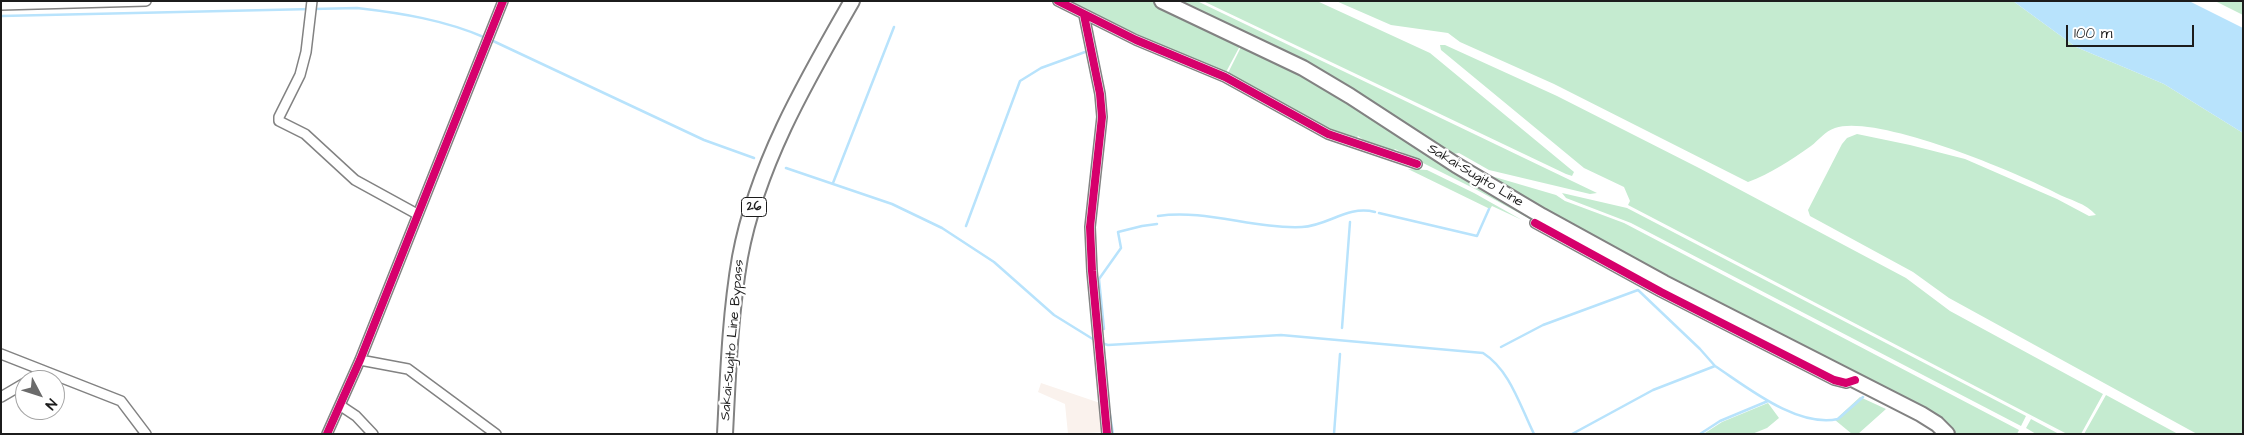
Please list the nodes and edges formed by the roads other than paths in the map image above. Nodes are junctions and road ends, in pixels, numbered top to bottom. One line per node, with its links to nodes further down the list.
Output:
1 (146, 1): 7 (street)
2 (503, 1): 10 (street)
3 (852, 1): 24 (main road, Sakai-Sugito Line Bypass / 26)
4 (1058, 1): 8 (street)
5 (1162, 1): 16 (main road, Sakai-Sugito Line)
6 (312, 2): 10 (street)
7 (1, 5)
8 (1084, 15): 9 (street); 25 (street)
9 (1417, 164)
10 (417, 214): 13 (street)
11 (1535, 223): 16 (street)
12 (1, 354): 14 (street)
13 (360, 360): 19 (street); 23 (street)
14 (42, 370)
15 (65, 379): 20 (street)
16 (1855, 380): 26 (main road, Sakai-Sugito Line)
17 (15, 389): 18 (street)
18 (1, 397)
19 (341, 406): 21 (street); 22 (street)
20 (146, 434)
21 (327, 434)
22 (373, 434)
23 (496, 434)
24 (725, 434)
25 (1107, 434)
26 (1947, 434)

